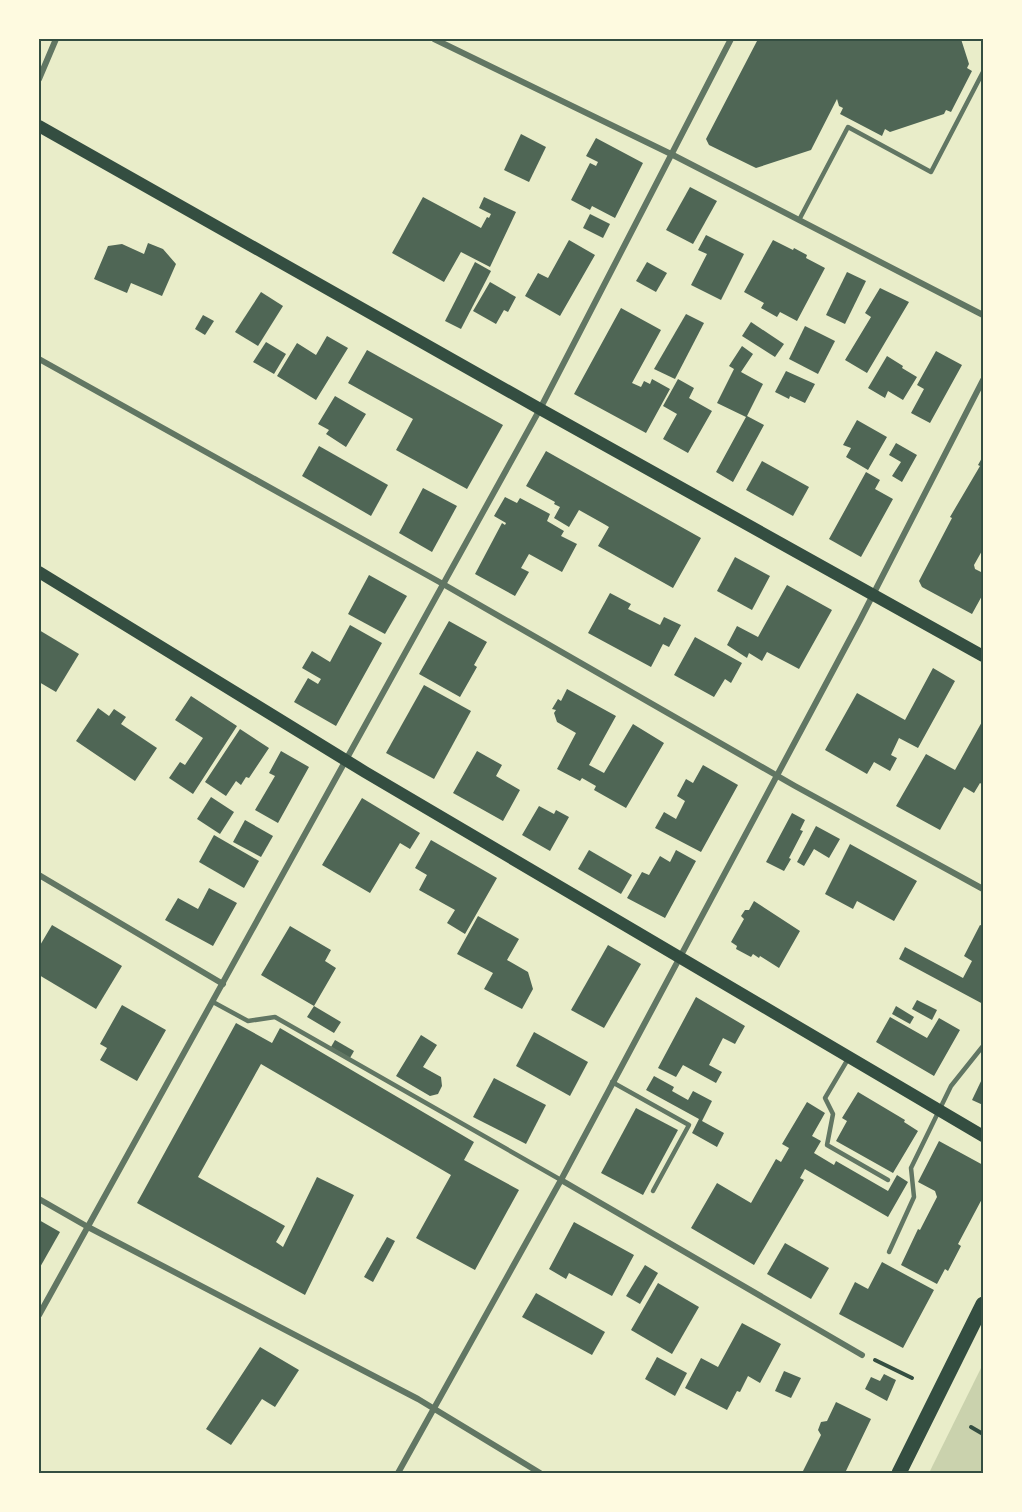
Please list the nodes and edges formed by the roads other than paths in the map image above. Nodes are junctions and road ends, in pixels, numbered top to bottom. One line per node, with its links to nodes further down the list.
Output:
1 (56, 39): 5 (street)
2 (434, 39): 7 (street)
3 (731, 39): 7 (street)
4 (983, 72): 8 (lane)
5 (39, 79)
6 (39, 126): 12 (main road)
7 (671, 154): 8 (street); 12 (street)
8 (800, 220): 9 (street)
9 (983, 315)
10 (39, 359): 14 (street)
11 (983, 380): 15 (street)
12 (540, 409): 14 (street); 15 (main road)
13 (39, 572): 17 (main road)
14 (443, 584): 17 (street); 18 (street)
15 (873, 596): 16 (main road); 18 (street)
16 (983, 656)
17 (346, 760): 21 (main road); 22 (street)
18 (777, 775): 20 (street); 21 (street)
19 (39, 875): 22 (street)
20 (983, 889)
21 (680, 957): 25 (main road); 26 (street)
22 (223, 984): 23 (street)
23 (213, 1002): 29 (lane); 33 (street)
24 (983, 1046): 27 (lane)
25 (849, 1057): 27 (main road); 30 (lane)
26 (612, 1082): 29 (street); 31 (lane)
27 (939, 1110): 28 (main road); 34 (lane)
28 (983, 1136)
29 (561, 1180): 37 (street); 38 (street)
30 (888, 1180)
31 (653, 1191)
32 (39, 1199): 33 (street)
33 (88, 1227): 36 (street); 38 (street)
34 (889, 1252)
35 (983, 1304): 41 (main road)
36 (39, 1315)
37 (862, 1355)
38 (434, 1409): 39 (street); 40 (street)
39 (398, 1473)
40 (540, 1473)
41 (899, 1473)

